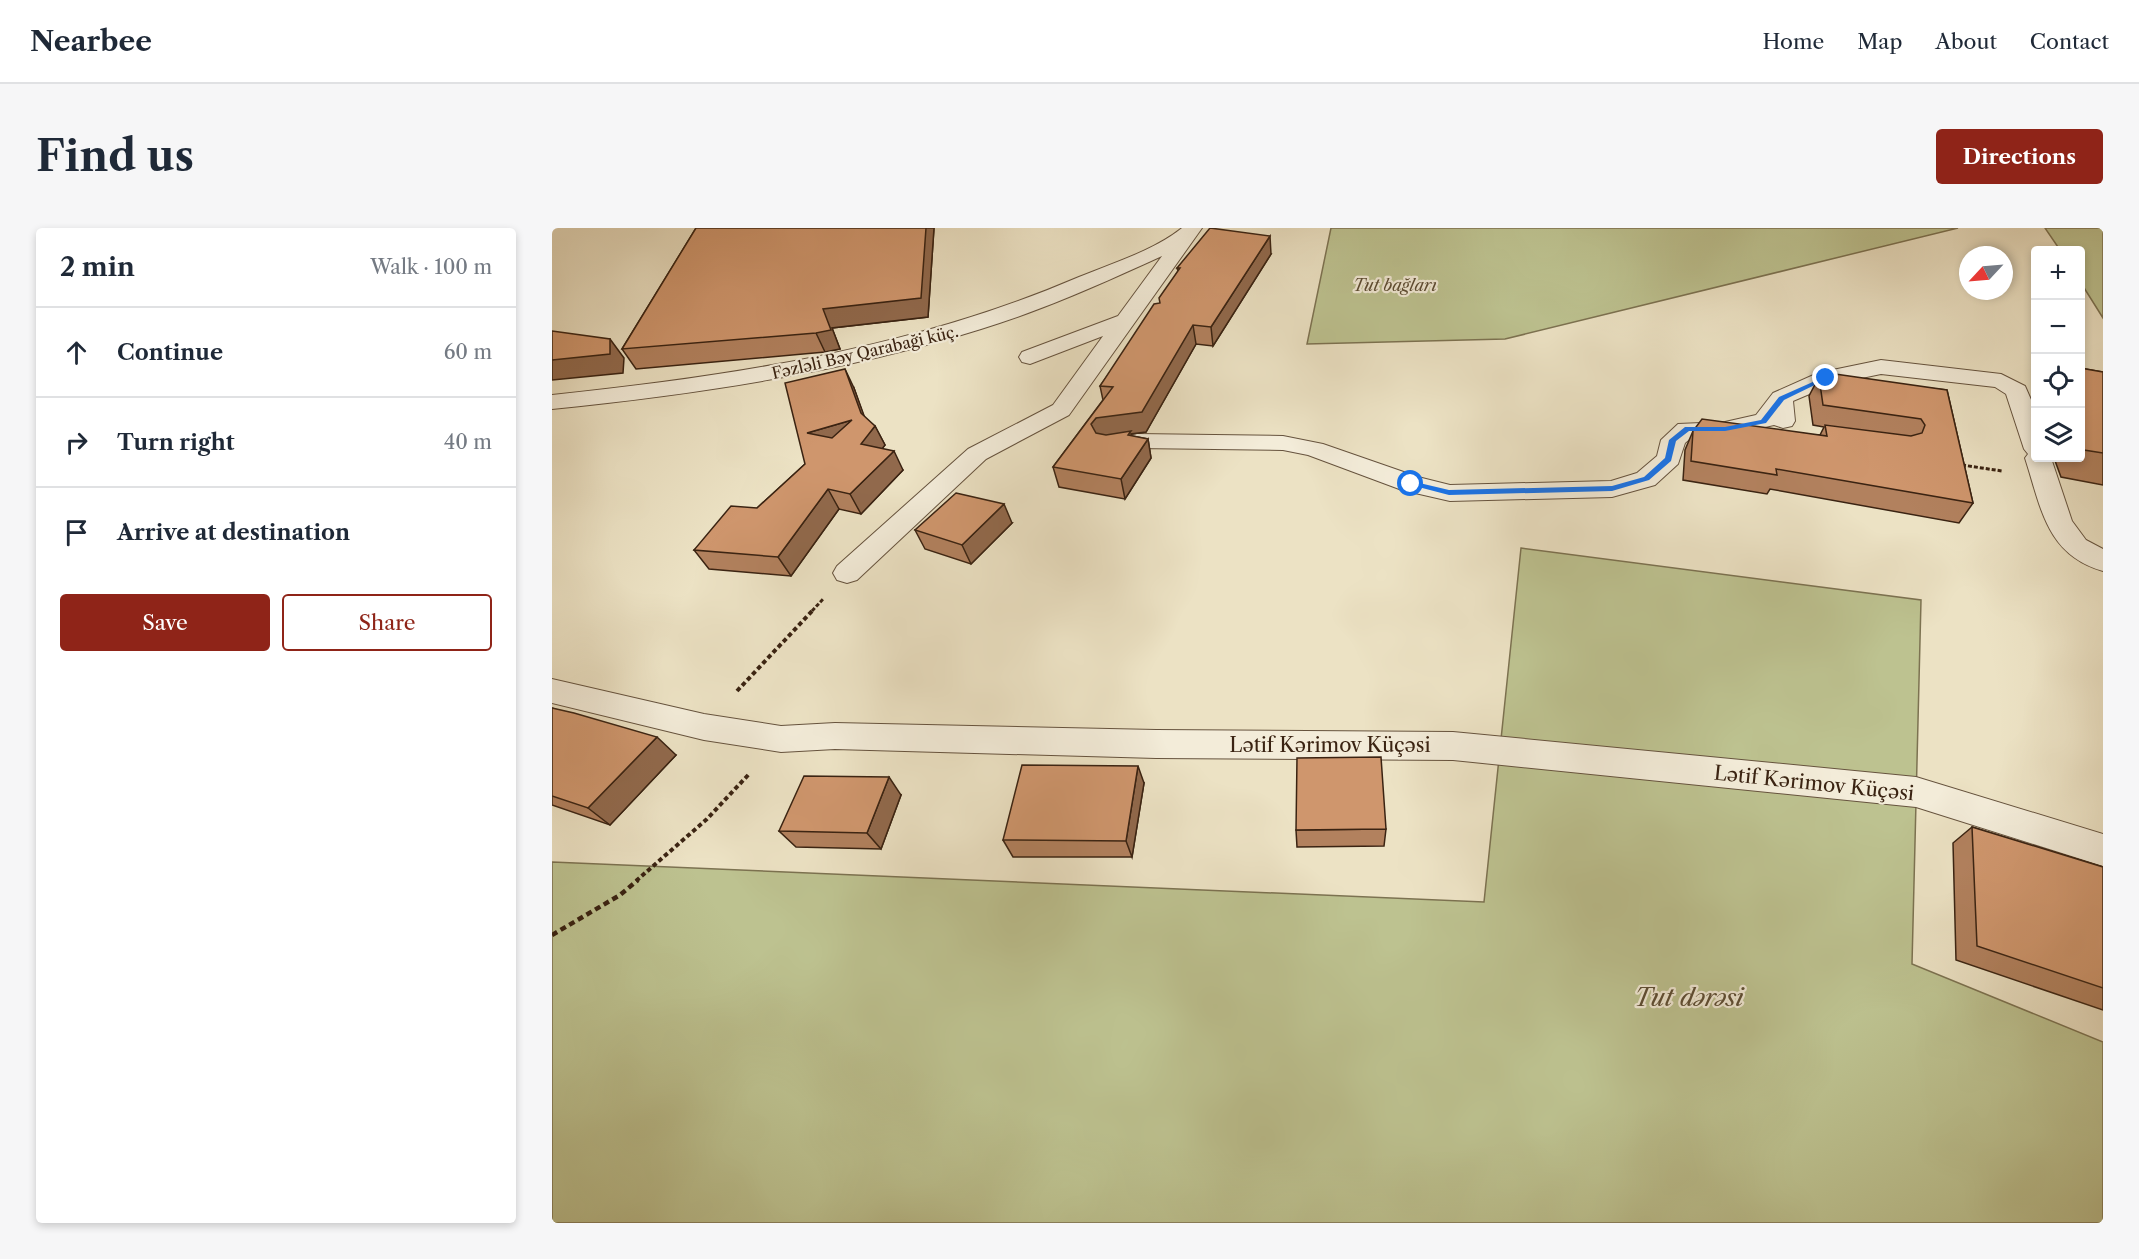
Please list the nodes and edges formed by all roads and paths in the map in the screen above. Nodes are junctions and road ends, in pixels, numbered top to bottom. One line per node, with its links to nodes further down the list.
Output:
1 (1191, 230): 2 (street); 5 (street, Fəzləli Bəy Qarabaği küç.)
2 (1126, 320): 3 (street); 12 (street)
3 (1030, 357)
4 (1781, 398): 6 (street); 7 (street); 8 (street)
5 (552, 402)
6 (1807, 434)
7 (2031, 434)
8 (1110, 445)
9 (1957, 462): 10 (path)
10 (2041, 467): 11 (street)
11 (2103, 561)
12 (847, 573): 14 (path)
13 (552, 691): 14 (street, Lətif Kərimov Küçəsi)
14 (704, 727): 15 (street, Lətif Kərimov Küçəsi)
15 (781, 739): 16 (street, Lətif Kərimov Küçəsi); 17 (path)
16 (2103, 850)
17 (552, 935)

